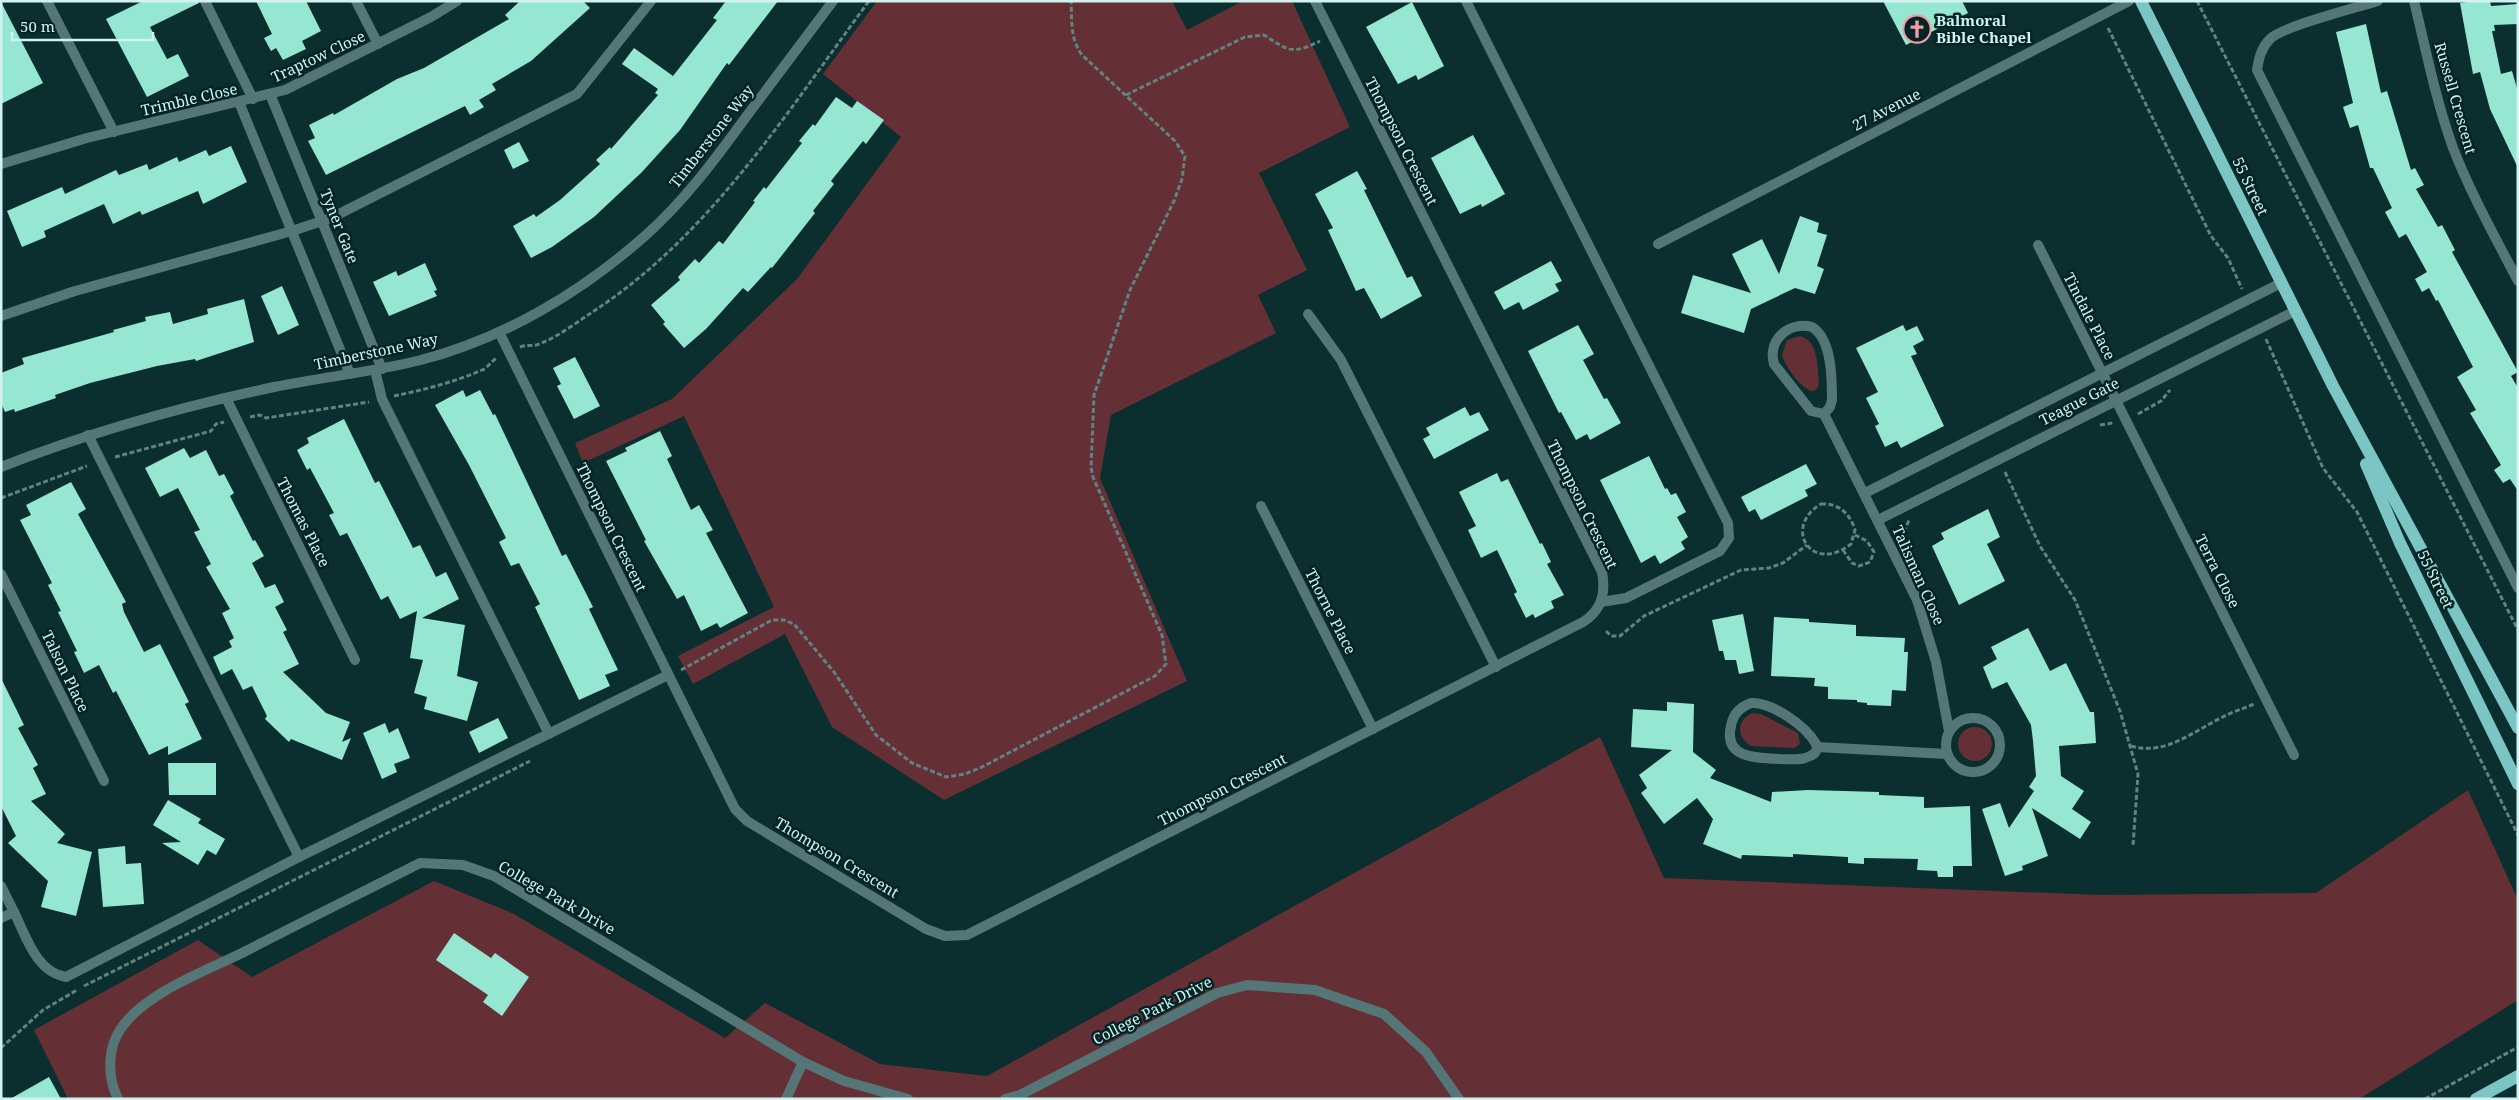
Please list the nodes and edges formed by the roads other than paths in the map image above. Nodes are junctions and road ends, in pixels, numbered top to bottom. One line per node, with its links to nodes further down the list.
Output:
1 (47, 1): 17 (street)
2 (205, 1): 15 (street)
3 (356, 1): 13 (street, Traptow Close)
4 (457, 1): 13 (street, Traptow Close)
5 (651, 1): 19 (street)
6 (833, 1): 28 (street, Timberstone Way)
7 (1315, 1): 43 (street, Thompson Crescent)
8 (1466, 1): 43 (street)
9 (2129, 1): 21 (street, 27 Avenue)
10 (2141, 1): 24 (main road, 55 Street)
11 (2378, 1): 42 (street)
12 (2414, 1): 23 (street, Russell Crescent)
13 (378, 44): 14 (street, Traptow Close)
14 (270, 94): 15 (street, Trimble Close); 19 (street, Tyner Gate)
15 (253, 99): 16 (street, Trimble Close)
16 (239, 102): 17 (street, Trimble Close); 20 (street)
17 (114, 132): 18 (street, Trimble Close)
18 (1, 164)
19 (322, 222): 20 (street); 29 (street, Tyner Gate)
20 (292, 231): 27 (street); 31 (street)
21 (1658, 244)
22 (2038, 245): 30 (street, Tindale Place)
23 (2518, 281)
24 (2281, 282): 25 (main road, 55 Street); 30 (street, Teague Gate)
25 (2295, 311): 32 (main road, 55 Street); 34 (street, Teague Gate)
26 (1308, 314): 45 (street)
27 (1, 316)
28 (499, 332): 29 (street, Timberstone Way); 46 (street, Thompson Crescent)
29 (378, 369): 31 (street, Timberstone Way); 50 (street, Tyner Gate)
30 (2102, 372): 34 (street, Tindale Place); 38 (street, Teague Gate)
31 (350, 374): 33 (street, Timberstone Way)
32 (2333, 386): 47 (main road, 55 Street); 55 (main road, 55 Street)
33 (226, 398): 36 (street, Timberstone Way); 44 (street, Thomas Place)
34 (2116, 400): 40 (street, Teague Gate); 53 (street, Terra Close)
35 (1824, 414): 35 (street); 38 (street, Talisman Close)
36 (88, 434): 37 (street, Timberstone Way); 56 (street)
37 (1, 467)
38 (1864, 492): 40 (street, Talisman Close)
39 (1261, 506): 48 (street, Thorne Place)
40 (1878, 520): 49 (street, Talisman Close)
41 (1, 574): 54 (street, Talson Place)
42 (2518, 588)
43 (1602, 602): 45 (street, Thompson Crescent)
44 (356, 660)
45 (1496, 667): 48 (street, Thompson Crescent)
46 (668, 674): 48 (street, Thompson Crescent); 50 (street)
47 (2518, 728)
48 (1373, 729)
49 (1949, 731): 52 (street); 52 (street)
50 (549, 734): 56 (street)
51 (1817, 747): 51 (street); 52 (street)
52 (1948, 754)
53 (2294, 755)
54 (104, 781)
55 (2518, 784)
56 (298, 857): 58 (street)
57 (1, 886): 58 (street)
58 (14, 912): 59 (street)
59 (1, 918)
60 (803, 1062): 62 (street, College Park Drive); 63 (street); 64 (street, College Park Drive)
61 (2518, 1076): 67 (main road)
62 (118, 1099)
63 (786, 1099)
64 (908, 1099)
65 (1005, 1099): 66 (street, College Park Drive)
66 (1459, 1099)
67 (2476, 1099)

